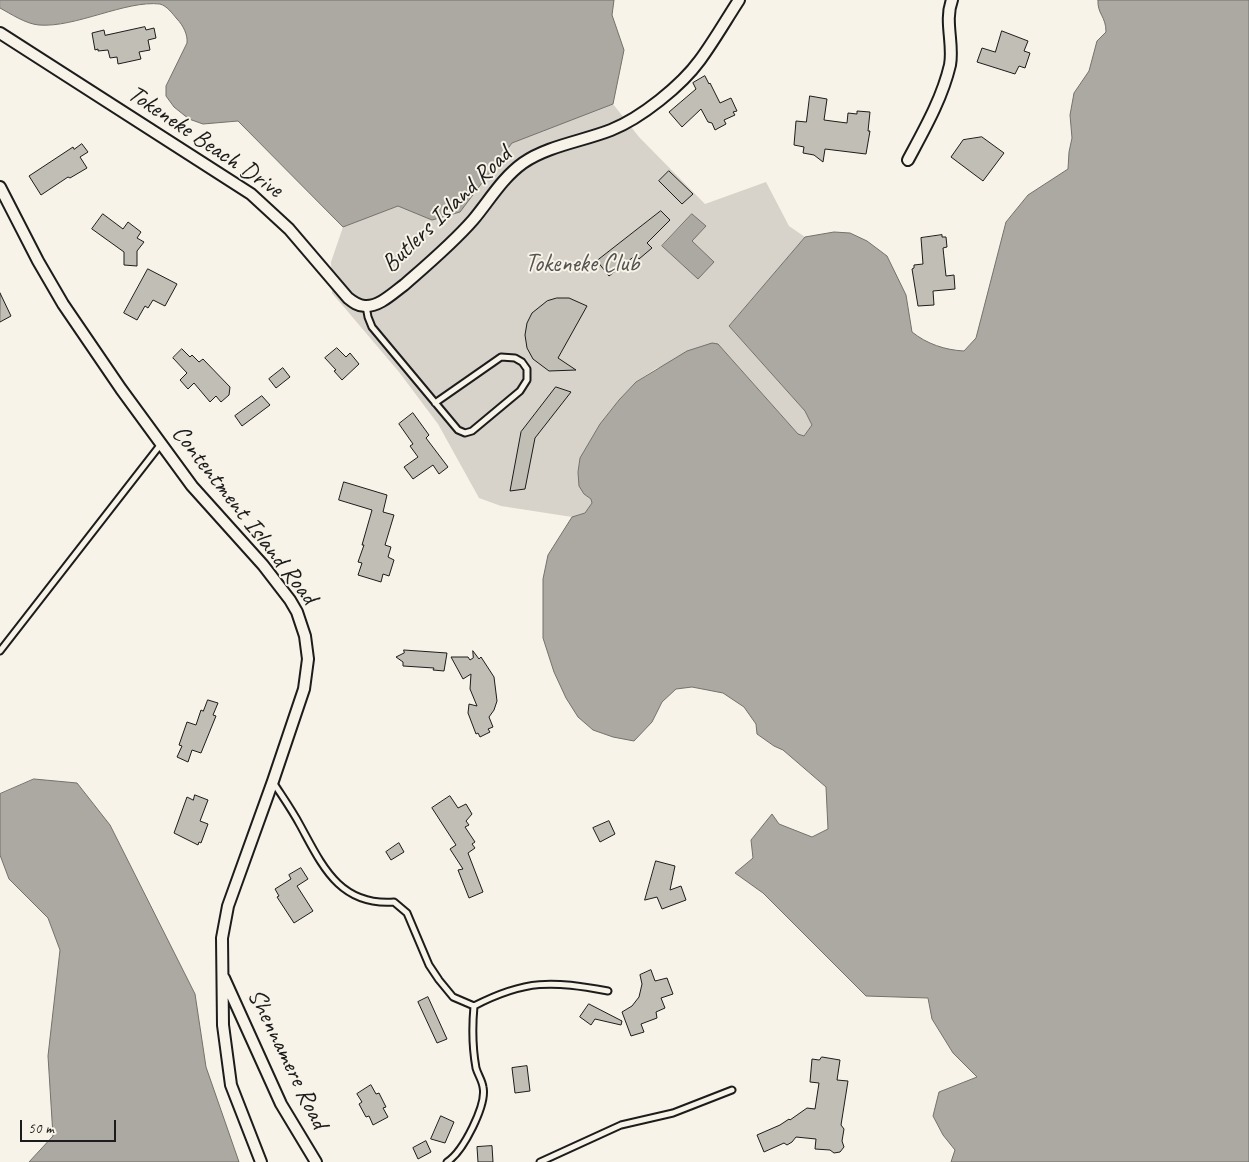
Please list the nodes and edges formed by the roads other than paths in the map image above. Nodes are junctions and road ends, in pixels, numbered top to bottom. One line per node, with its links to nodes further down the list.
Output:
1 (739, 0): 6 (street, Butlers Island Road)
2 (952, 0): 4 (street)
3 (0, 34): 6 (street, Tokeneke Beach Drive)
4 (908, 160)
5 (0, 186): 8 (street, Contentment Island Road)
6 (366, 306): 7 (lane)
7 (436, 404): 7 (lane)
8 (162, 444): 9 (lane); 10 (street, Contentment Island Road)
9 (0, 651)
10 (273, 782): 11 (street, Contentment Island Road); 13 (lane)
11 (222, 973): 15 (street, Contentment Island Road); 16 (street, Shennamere Road)
12 (608, 991): 13 (lane)
13 (474, 1006): 17 (lane)
14 (732, 1090): 18 (lane)
15 (261, 1162)
16 (316, 1162)
17 (447, 1162)
18 (540, 1162)

